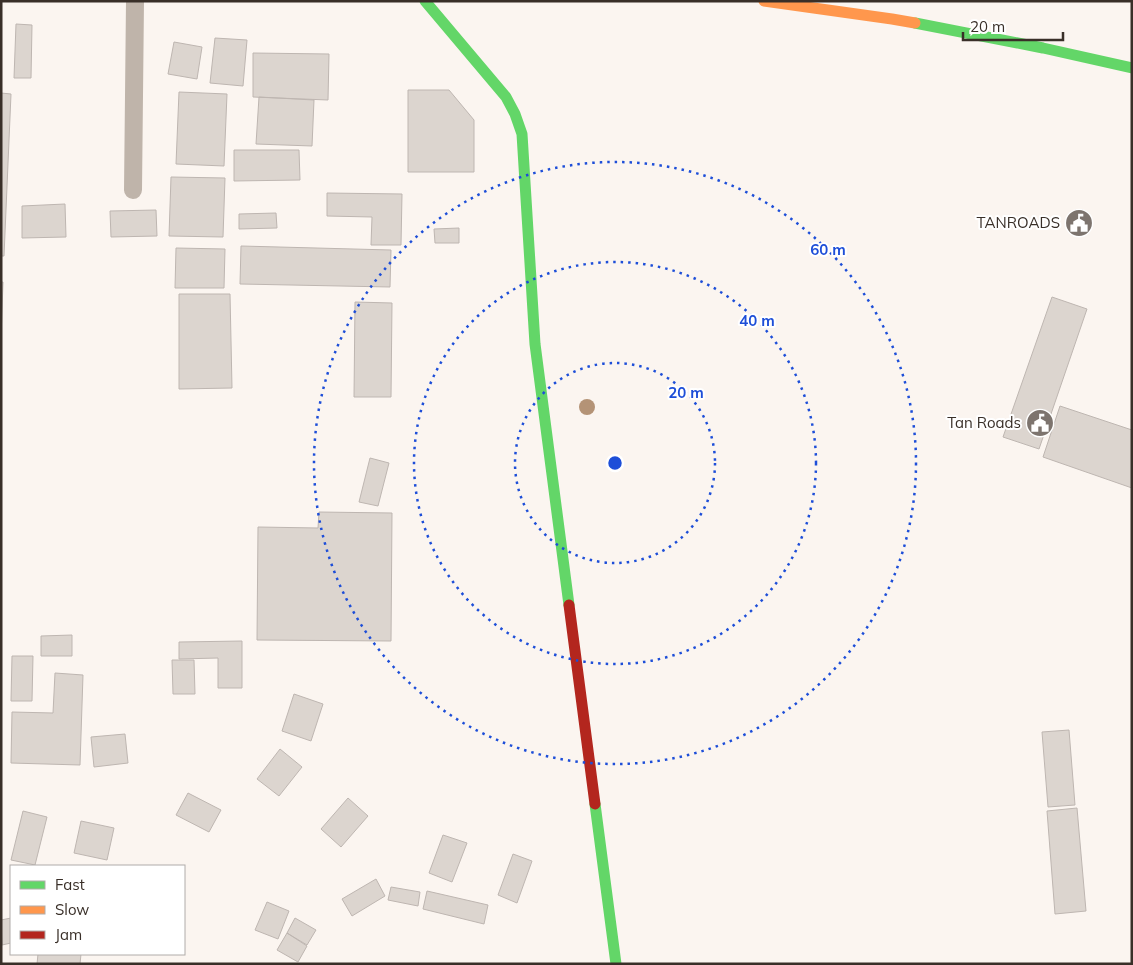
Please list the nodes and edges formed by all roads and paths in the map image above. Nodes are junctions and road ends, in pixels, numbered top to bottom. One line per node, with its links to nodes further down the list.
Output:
1 (135, 1): 5 (lane)
2 (425, 1): 6 (street)
3 (764, 1): 4 (street)
4 (1132, 68)
5 (133, 190)
6 (616, 964)

